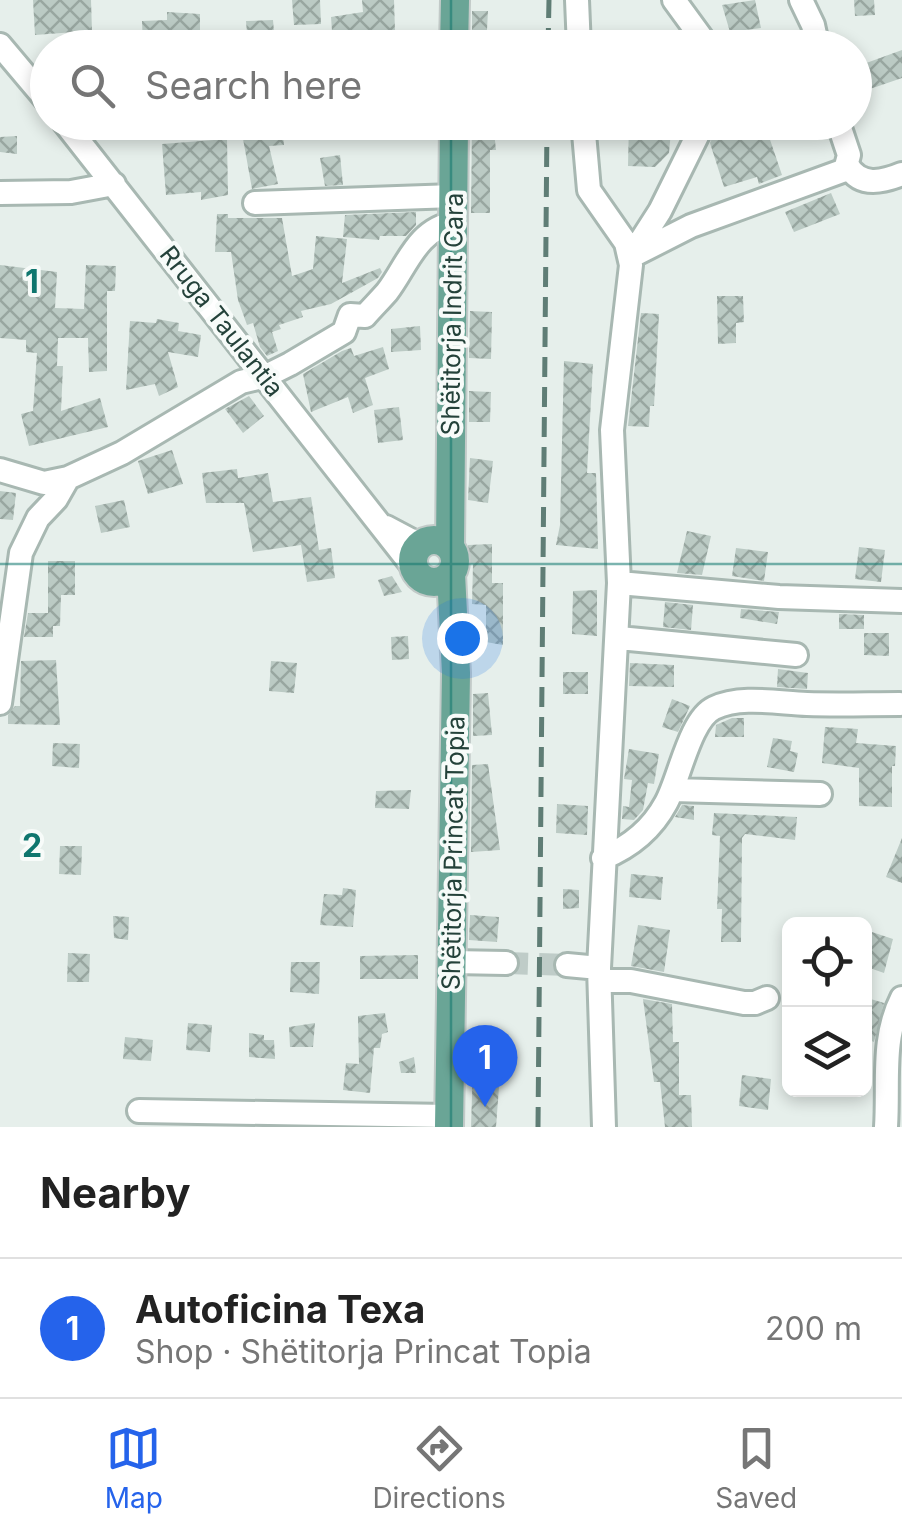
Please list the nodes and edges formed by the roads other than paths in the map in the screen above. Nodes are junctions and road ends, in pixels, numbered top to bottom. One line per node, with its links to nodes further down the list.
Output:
1 (455, 0): 5 (main road)
2 (578, 0): 6 (street)
3 (674, 0): 7 (street)
4 (801, 0): 8 (street)
5 (454, 30)
6 (579, 30)
7 (696, 30)
8 (814, 30)
9 (0, 44): 10 (street)
10 (30, 80)
11 (79, 140): 18 (street, Rruga Taulantia)
12 (454, 140): 21 (main road, Shëtitorja Indrit Cara)
13 (585, 140): 22 (street)
14 (695, 140): 22 (street)
15 (844, 140): 16 (street)
16 (848, 166): 17 (street); 22 (street)
17 (902, 174)
18 (114, 184): 19 (street); 23 (street, Rruga Taulantia)
19 (0, 192)
20 (255, 203): 21 (street)
21 (454, 209): 23 (street); 26 (main road, Shëtitorja Indrit Cara)
22 (630, 257): 27 (street)
23 (266, 376): 25 (street); 26 (street, Rruga Taulantia)
24 (0, 470): 25 (street)
25 (68, 478): 31 (street)
26 (431, 559): 36 (main road, Shëtitorja Princat Topia)
27 (620, 584): 28 (street); 29 (street)
28 (902, 601)
29 (618, 638): 30 (street); 35 (street)
30 (796, 655)
31 (0, 703)
32 (900, 704): 33 (street)
33 (673, 790): 34 (street); 35 (street)
34 (820, 794)
35 (604, 858): 39 (street)
36 (452, 962): 37 (street); 43 (main road, Shëtitorja Princat Topia)
37 (506, 963)
38 (567, 965): 39 (street)
39 (600, 974): 40 (street); 44 (street)
40 (767, 998)
41 (902, 998): 45 (street)
42 (138, 1111): 43 (street)
43 (449, 1122)
44 (604, 1127)
45 (886, 1127)

